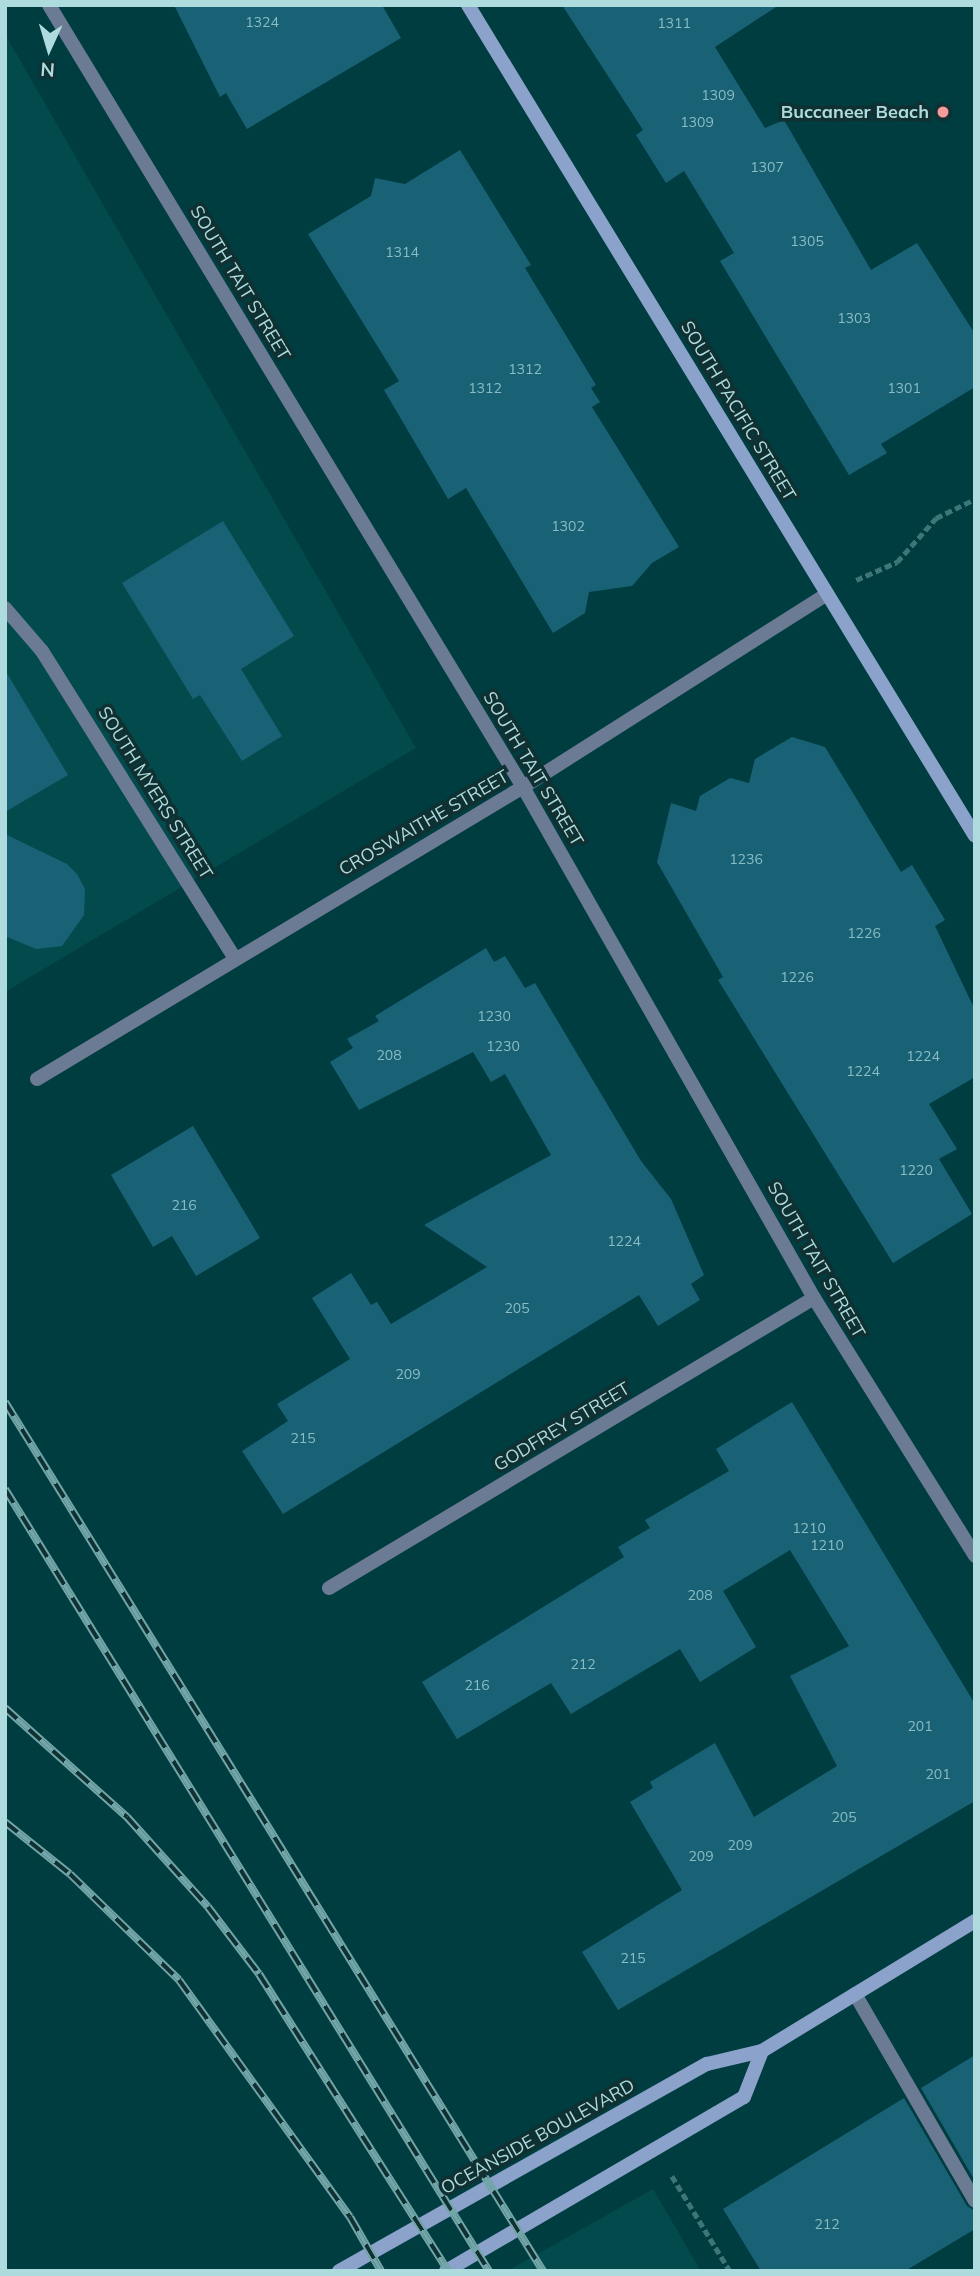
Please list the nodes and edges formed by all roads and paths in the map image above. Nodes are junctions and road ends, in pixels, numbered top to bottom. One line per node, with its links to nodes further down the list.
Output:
1 (49, 5): 6 (street, SOUTH TAIT STREET)
2 (468, 5): 4 (main road, SOUTH PACIFIC STREET)
3 (975, 499): 4 (path)
4 (827, 594): 6 (street, CROSWAITHE STREET); 7 (main road, SOUTH PACIFIC STREET)
5 (5, 608): 8 (street, SOUTH MYERS STREET)
6 (523, 788): 8 (street, CROSWAITHE STREET); 10 (street, SOUTH TAIT STREET)
7 (975, 836)
8 (234, 957): 9 (street, CROSWAITHE STREET)
9 (37, 1079)
10 (814, 1298): 11 (street, SOUTH TAIT STREET); 12 (street, GODFREY STREET)
11 (975, 1556)
12 (329, 1588)
13 (975, 1921): 14 (main road, OCEANSIDE BOULEVARD)
14 (855, 1994): 15 (main road, OCEANSIDE BOULEVARD); 17 (street)
15 (762, 2051): 18 (main road, OCEANSIDE BOULEVARD); 19 (main road)
16 (667, 2168): 20 (path)
17 (975, 2201)
18 (339, 2271)
19 (446, 2271)
20 (730, 2271)

